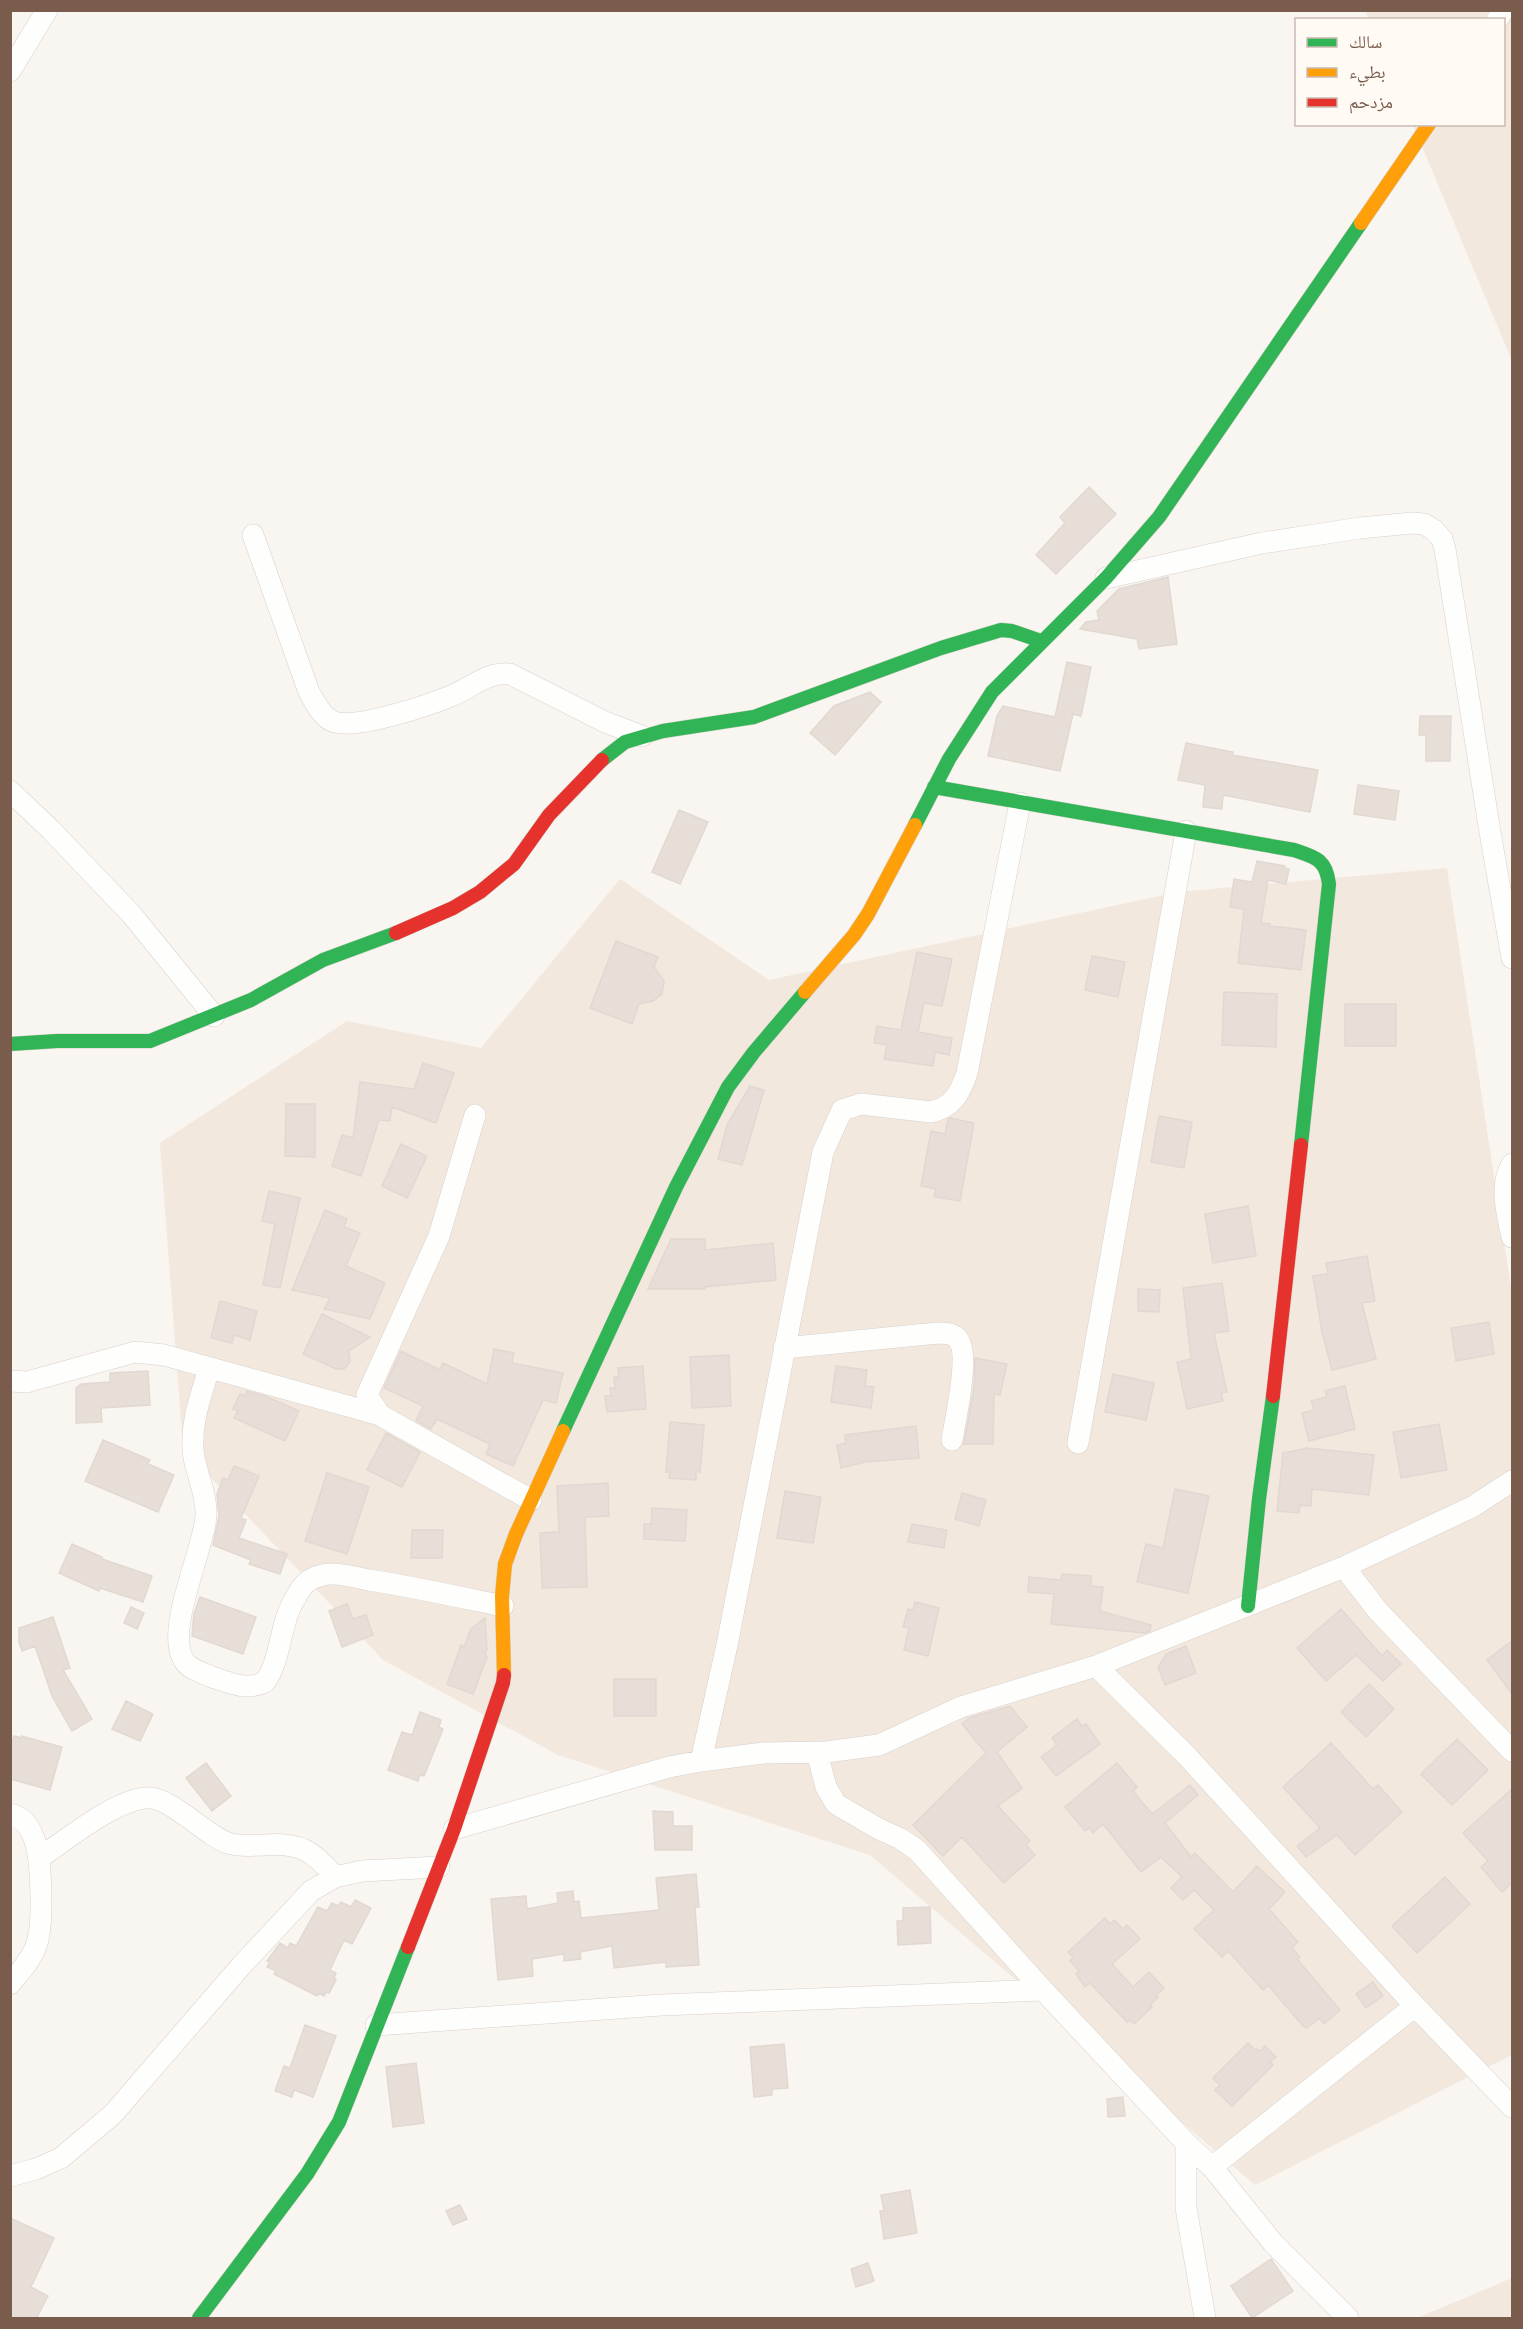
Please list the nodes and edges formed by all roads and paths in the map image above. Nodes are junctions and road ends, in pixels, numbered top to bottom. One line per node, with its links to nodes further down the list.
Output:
1 (46, 10): 2 (street)
2 (10, 71)
3 (1429, 126): 5 (street)
4 (253, 535): 7 (street)
5 (1106, 578): 6 (street); 12 (street)
6 (1041, 641): 7 (street); 8 (street)
7 (642, 736): 13 (street)
8 (934, 787): 10 (street); 25 (street)
9 (10, 791): 13 (street)
10 (1020, 803): 11 (street); 18 (street)
11 (1186, 831): 23 (street); 28 (street)
12 (1512, 958)
13 (214, 1016): 14 (street)
14 (10, 1044)
15 (475, 1115): 21 (street)
16 (1512, 1164): 17 (street)
17 (1512, 1237)
18 (784, 1348): 22 (street); 32 (street)
19 (210, 1369): 20 (street); 21 (street); 27 (street)
20 (10, 1381)
21 (380, 1415): 25 (street)
22 (952, 1440)
23 (1078, 1443)
24 (1512, 1481): 26 (street)
25 (531, 1500): 27 (street)
26 (1344, 1568): 28 (street); 30 (street)
27 (503, 1606): 34 (street)
28 (1248, 1606): 29 (street)
29 (1096, 1666): 31 (street); 40 (street)
30 (1512, 1751)
31 (817, 1752): 32 (street); 39 (street)
32 (701, 1761): 34 (street)
33 (10, 1814): 35 (street)
34 (454, 1829): 36 (street)
35 (39, 1858): 37 (street); 38 (street)
36 (439, 1867): 37 (street); 41 (street)
37 (335, 1877): 45 (street)
38 (10, 1984)
39 (1043, 1990): 41 (street); 43 (street)
40 (1415, 2006): 42 (street); 44 (street)
41 (376, 2025): 46 (street)
42 (1512, 2107)
43 (1186, 2143): 44 (street); 47 (street)
44 (1212, 2167): 48 (street)
45 (10, 2176)
46 (199, 2319)
47 (1205, 2319)
48 (1348, 2319)

